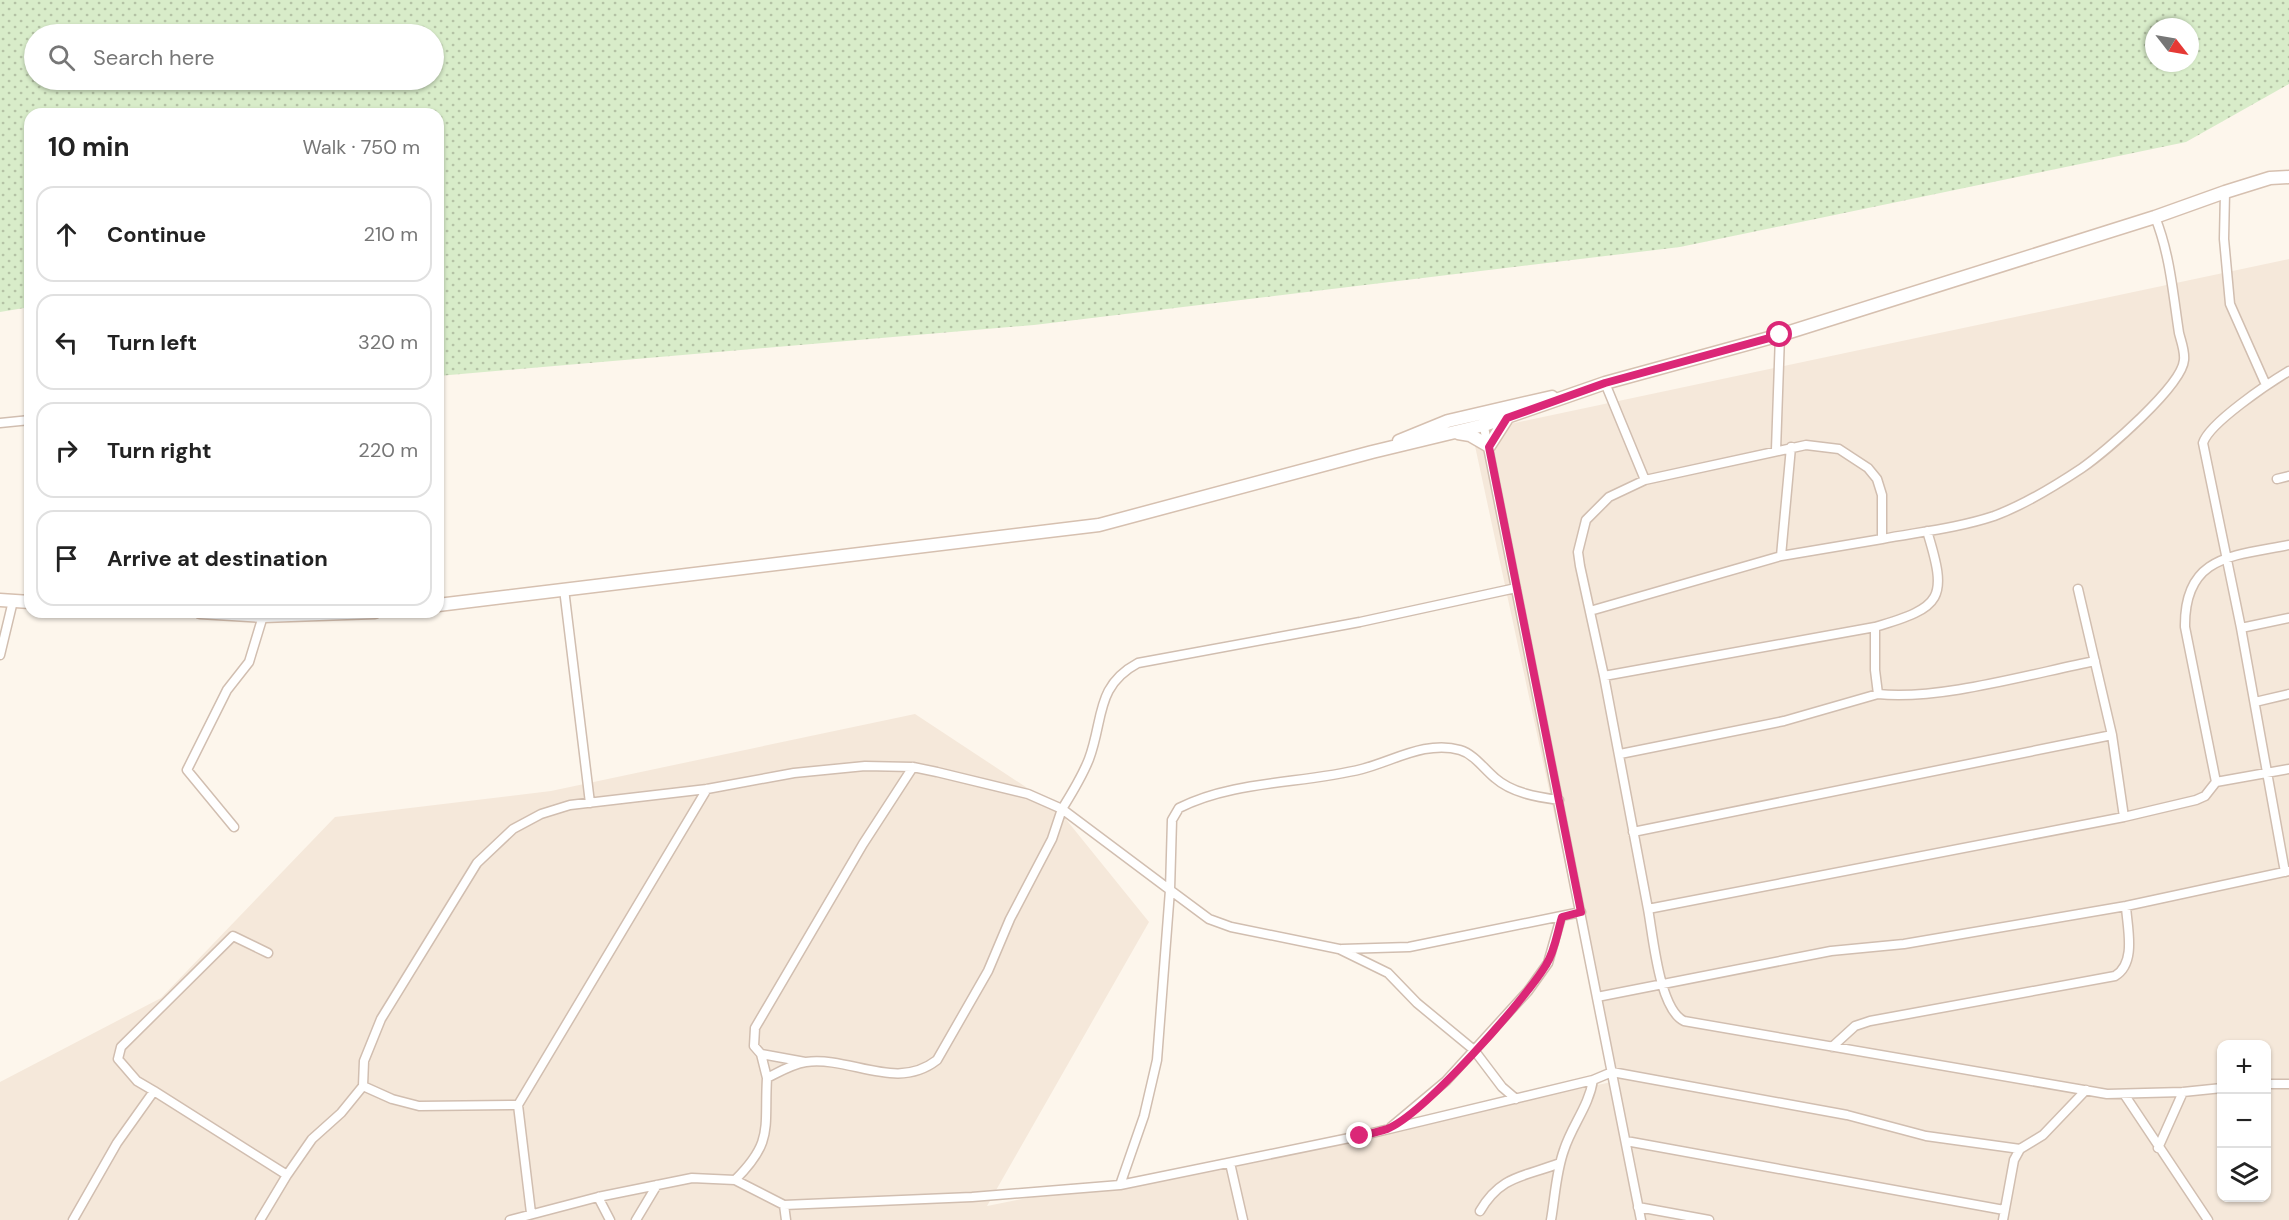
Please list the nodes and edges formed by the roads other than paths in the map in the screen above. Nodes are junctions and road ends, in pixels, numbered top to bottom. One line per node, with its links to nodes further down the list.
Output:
1 (2289, 177): 2 (street)
2 (2225, 192): 3 (street); 7 (street)
3 (2155, 217): 4 (street); 22 (street)
4 (1780, 335): 6 (street); 17 (street)
5 (2289, 371): 7 (street)
6 (1605, 383): 8 (street); 21 (street)
7 (2266, 385): 26 (street)
8 (1577, 393): 9 (street); 10 (street)
9 (1481, 413): 13 (street); 18 (street)
10 (1507, 418): 13 (street); 15 (street)
11 (24, 421): 12 (street)
12 (0, 423)
13 (1484, 426): 14 (street); 15 (street)
14 (1458, 433): 15 (street); 18 (street)
15 (1489, 447): 27 (street)
16 (1791, 447): 17 (street); 23 (street); 25 (street)
17 (1776, 450): 21 (street)
18 (1371, 452): 28 (street)
19 (2289, 476): 20 (street)
20 (2277, 479)
21 (1645, 480): 34 (street)
22 (1927, 531): 23 (street); 37 (street)
23 (1882, 539): 25 (street)
24 (2289, 545): 26 (street)
25 (1781, 556): 34 (street)
26 (2224, 557): 38 (street); 50 (street)
27 (1516, 588): 52 (street); 54 (street)
28 (564, 589): 33 (street); 53 (street)
29 (2078, 589): 40 (street)
30 (0, 600): 31 (street)
31 (13, 601): 32 (street); 39 (street)
32 (24, 602)
33 (444, 604)
34 (1590, 611): 41 (street)
35 (262, 618): 56 (street)
36 (2289, 618): 38 (street)
37 (1875, 627): 41 (street); 42 (street)
38 (2241, 628): 44 (street)
39 (0, 655)
40 (2095, 661): 42 (street); 45 (street)
41 (1605, 676): 46 (street)
42 (1878, 694): 46 (street)
43 (2289, 694): 44 (street)
44 (2255, 702): 49 (street)
45 (2112, 735): 55 (street); 57 (street)
46 (1620, 754): 57 (street)
47 (913, 767): 51 (street); 54 (street); 70 (street)
48 (2289, 769): 49 (street)
49 (2269, 774): 50 (street); 58 (street)
50 (2216, 782): 55 (street)
51 (707, 789): 53 (street); 84 (street)
52 (1559, 800): 59 (street); 62 (street)
53 (590, 803): 77 (street)
54 (1062, 809): 59 (street); 71 (street)
55 (2124, 816): 61 (street)
56 (234, 827)
57 (1632, 832): 61 (street)
58 (2287, 871): 60 (street)
59 (1170, 890): 64 (street); 94 (street)
60 (2126, 906): 66 (street); 68 (street)
61 (1648, 909): 66 (street)
62 (1581, 912): 63 (street); 67 (street)
63 (1562, 917): 64 (street); 69 (street)
64 (1339, 949): 69 (street)
65 (268, 953): 80 (street)
66 (1662, 984): 67 (street); 68 (street)
67 (1597, 996): 72 (street)
68 (1832, 1047): 79 (street)
69 (1474, 1050): 83 (street); 85 (street)
70 (761, 1054): 71 (street); 73 (street)
71 (806, 1062): 73 (street)
72 (1612, 1072): 74 (street); 86 (street); 88 (street)
73 (767, 1078): 92 (street)
74 (1593, 1080): 83 (street); 90 (street)
75 (2271, 1084): 76 (street)
76 (2289, 1084)
77 (363, 1086): 84 (street); 91 (street)
78 (2217, 1089): 81 (street)
79 (2086, 1090): 82 (street); 88 (street)
80 (154, 1091): 91 (street); 101 (street)
81 (2183, 1092): 82 (street); 87 (street)
82 (2124, 1095): 87 (street)
83 (1516, 1099): 85 (street)
84 (518, 1105): 100 (street)
85 (1388, 1129): 89 (street)
86 (1626, 1141): 97 (street); 99 (street)
87 (2158, 1148): 112 (street)
88 (2020, 1149): 99 (street)
89 (1230, 1163): 94 (street); 107 (street)
90 (1560, 1163): 98 (street); 108 (street)
91 (287, 1175): 102 (street)
92 (735, 1180): 93 (street); 96 (street)
93 (657, 1185): 95 (street); 105 (street)
94 (1120, 1185): 96 (street)
95 (598, 1197): 100 (street); 104 (street)
96 (784, 1205): 106 (street)
97 (1638, 1207): 109 (street); 110 (street)
98 (1480, 1210)
99 (2004, 1210): 111 (street)
100 (531, 1213): 103 (street)
101 (73, 1220)
102 (260, 1220)
103 (510, 1220)
104 (610, 1220)
105 (636, 1220)
106 (786, 1220)
107 (1243, 1220)
108 (1551, 1220)
109 (1641, 1220)
110 (1709, 1220)
111 (2003, 1220)
112 (2208, 1220)

